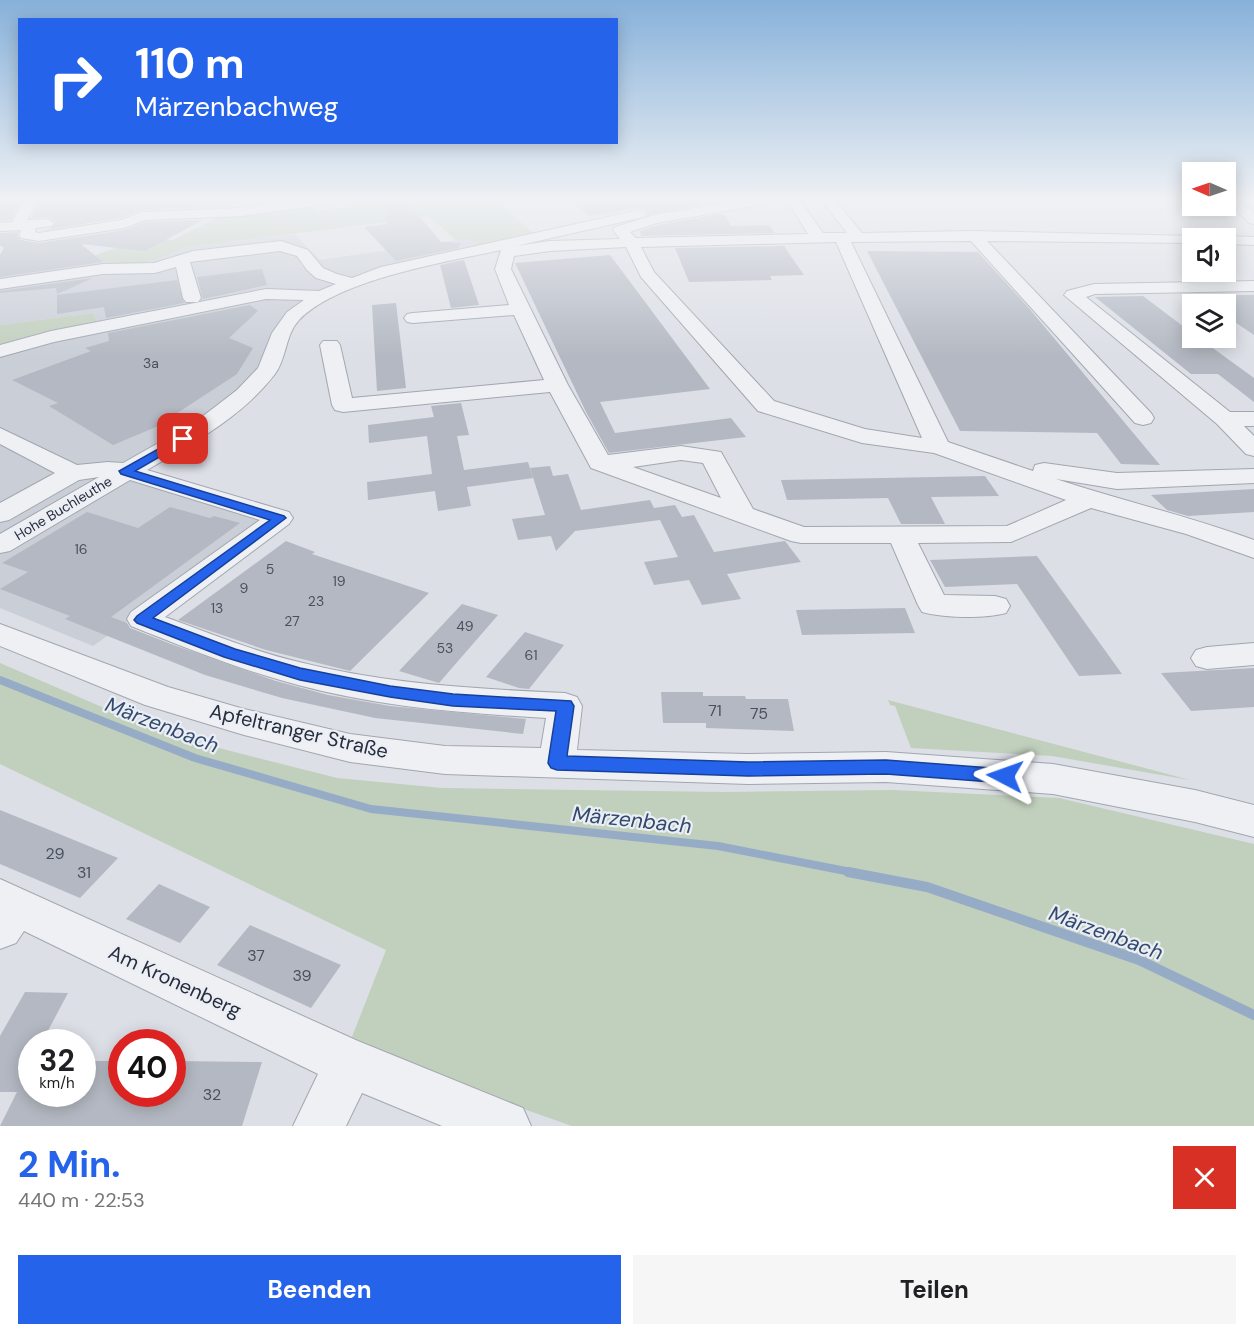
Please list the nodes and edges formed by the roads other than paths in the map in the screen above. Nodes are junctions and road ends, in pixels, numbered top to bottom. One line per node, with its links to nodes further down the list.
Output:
1 (232, 252): 8 (street)
2 (298, 252): 9 (street)
3 (471, 252): 9 (street, Hohe Buchleuthe)
4 (510, 252): 14 (street)
5 (636, 252): 23 (street)
6 (856, 252): 23 (street)
7 (988, 252): 19 (street)
8 (182, 260): 10 (street); 12 (street)
9 (350, 282): 13 (street, Hohe Buchleuthe)
10 (0, 284)
11 (1254, 286): 20 (street)
12 (169, 295)
13 (321, 296): 17 (street); 27 (street, Hohe Buchleuthe)
14 (520, 309): 15 (street); 18 (street)
15 (413, 318)
16 (330, 345): 18 (street)
17 (0, 351)
18 (557, 385): 26 (street)
19 (1143, 418)
20 (1225, 419): 21 (street); 24 (street)
21 (1254, 419)
22 (0, 435): 28 (street)
23 (938, 447): 25 (street)
24 (1254, 449)
25 (978, 461): 29 (street); 30 (street)
26 (600, 464): 32 (street); 32 (street)
27 (125, 471): 28 (street); 34 (street, Hohe Buchleuthe); 40 (street)
28 (74, 473): 31 (street)
29 (1254, 476)
30 (1089, 499): 33 (street); 35 (street)
31 (0, 514)
32 (743, 514): 33 (street)
33 (901, 535): 36 (street)
34 (0, 545)
35 (1254, 550)
36 (995, 606)
37 (0, 634): 40 (street, Apfeltranger Straße)
38 (1254, 654): 39 (street)
39 (1206, 657)
40 (557, 763): 41 (street, Apfeltranger Straße)
41 (1254, 821)
42 (6, 911): 43 (street, Am Kronenberg)
43 (350, 1063): 44 (street); 45 (street, Am Kronenberg)
44 (319, 1126)
45 (505, 1126)

